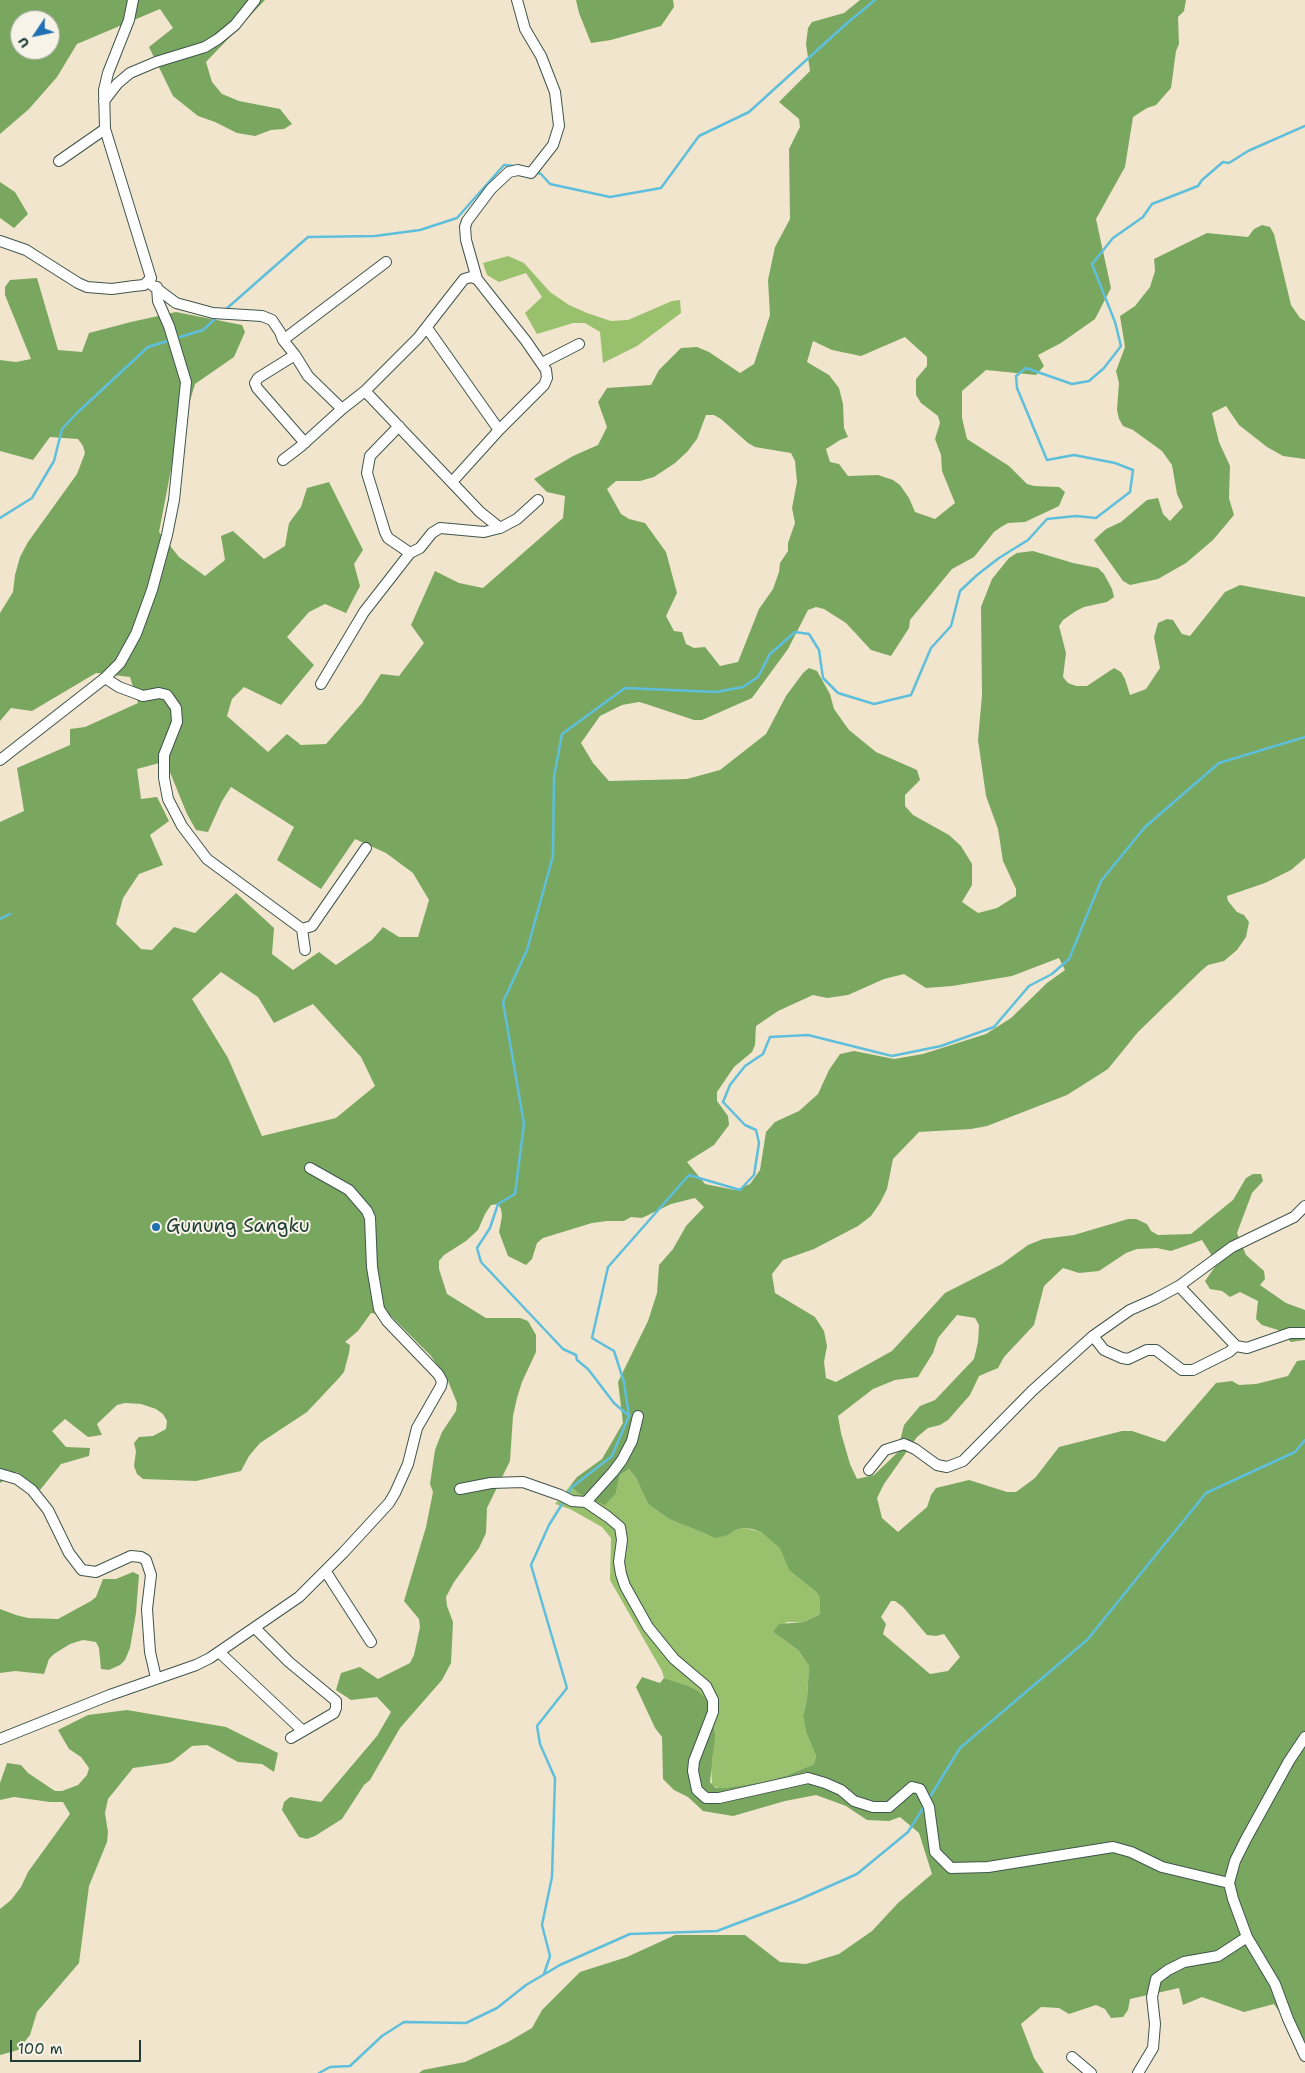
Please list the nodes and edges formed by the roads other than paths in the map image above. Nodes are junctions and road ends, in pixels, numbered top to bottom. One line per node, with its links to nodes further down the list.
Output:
1 (133, 0): 4 (street)
2 (255, 0): 4 (street)
3 (517, 0): 9 (street)
4 (104, 101): 5 (street)
5 (105, 129): 6 (street); 10 (street)
6 (59, 161)
7 (0, 241): 10 (street)
8 (386, 262): 12 (street)
9 (477, 279): 11 (street); 15 (street)
10 (153, 284): 12 (street); 26 (street)
11 (427, 328): 16 (street); 19 (street)
12 (283, 340): 14 (street)
13 (579, 344): 15 (street)
14 (295, 355): 17 (street); 20 (street)
15 (542, 363): 19 (street)
16 (364, 391): 17 (street); 18 (street)
17 (342, 409): 20 (street)
18 (399, 426): 22 (street); 25 (street)
19 (499, 430): 22 (street)
20 (305, 443): 21 (street)
21 (283, 460)
22 (452, 482): 24 (street)
23 (538, 500): 24 (street)
24 (500, 528): 25 (street)
25 (410, 553): 27 (street)
26 (105, 678): 28 (street); 30 (street)
27 (321, 684)
28 (0, 760)
29 (366, 848): 30 (street)
30 (302, 929): 31 (street)
31 (305, 950)
32 (310, 1168): 43 (street)
33 (1305, 1206): 34 (street)
34 (1178, 1286): 36 (street); 37 (street)
35 (1305, 1333): 37 (street)
36 (1093, 1336): 37 (street); 39 (street)
37 (1236, 1346)
38 (638, 1416): 42 (street)
39 (869, 1470)
40 (0, 1474): 47 (street)
41 (460, 1489): 42 (street)
42 (586, 1502): 52 (street)
43 (326, 1572): 44 (street); 45 (street)
44 (255, 1628): 46 (street); 48 (street)
45 (371, 1642)
46 (219, 1652): 47 (street); 48 (street)
47 (156, 1678): 51 (street)
48 (303, 1730): 50 (street)
49 (1305, 1737): 52 (street)
50 (291, 1738)
51 (0, 1739)
52 (1230, 1883): 53 (street)
53 (1247, 1937): 54 (street); 57 (street)
54 (1305, 2056)
55 (1072, 2057): 56 (street)
56 (1091, 2073)
57 (1138, 2073)

